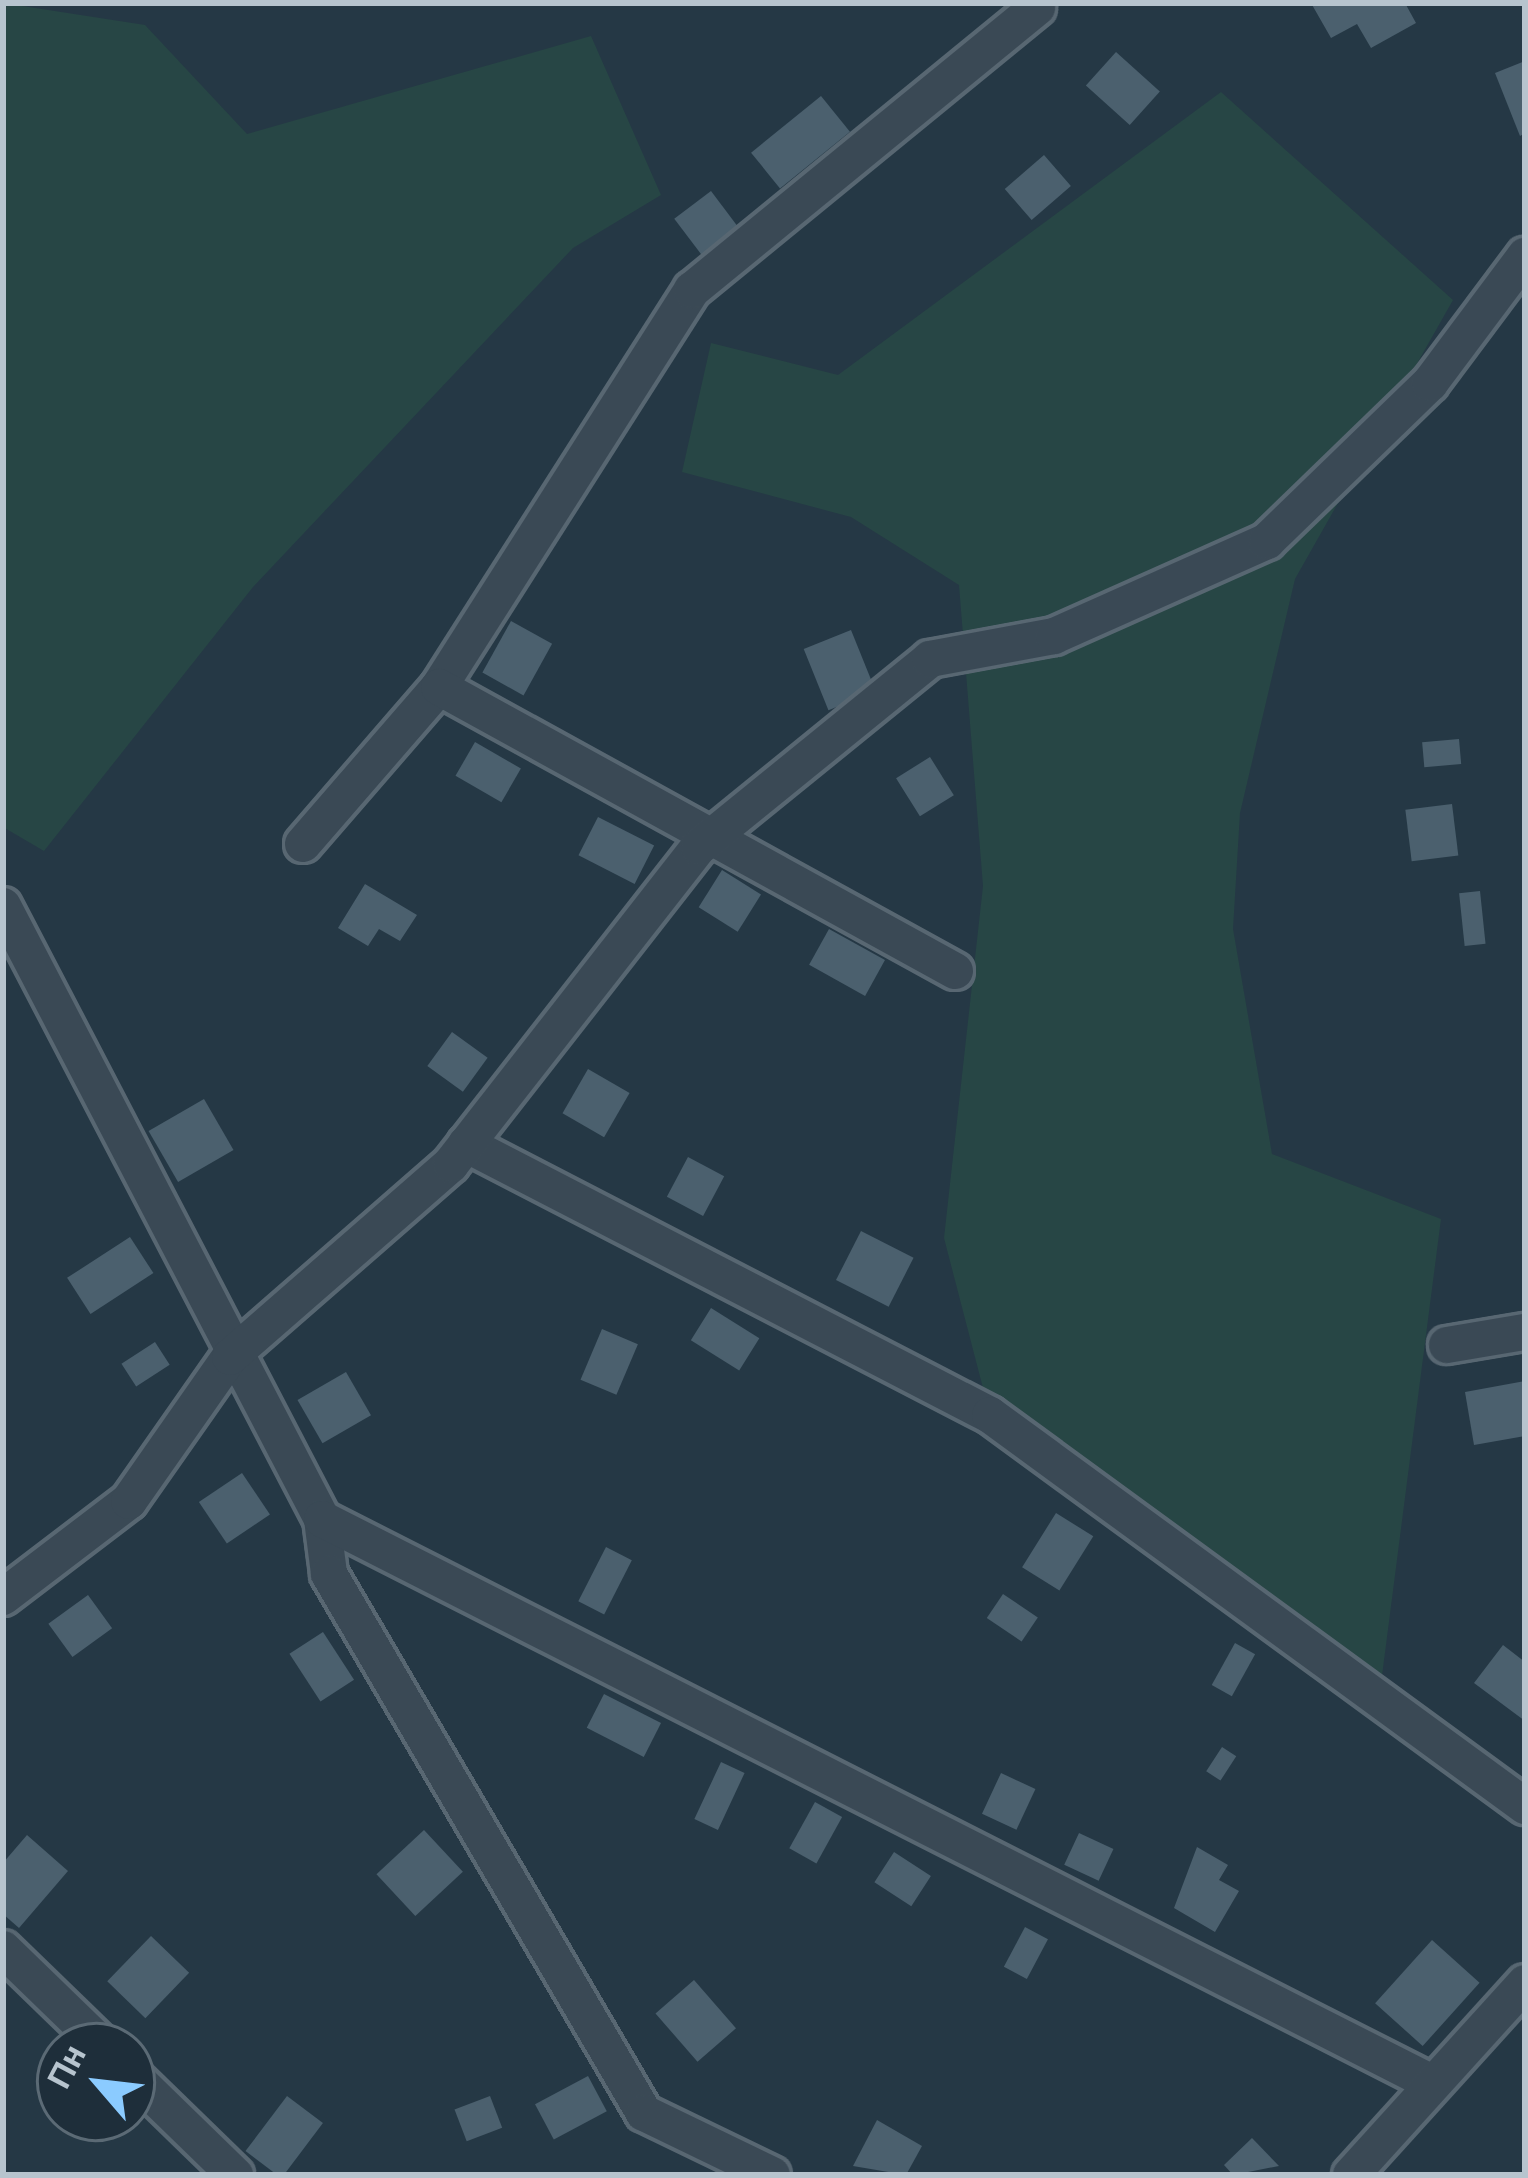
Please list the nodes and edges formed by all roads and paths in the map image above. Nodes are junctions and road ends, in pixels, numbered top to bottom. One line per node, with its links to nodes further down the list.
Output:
1 (1036, 8): 3 (street)
2 (1525, 256): 4 (street)
3 (439, 687): 4 (street); 5 (street)
4 (715, 834): 7 (street); 8 (street)
5 (303, 844)
6 (3, 906): 11 (street)
7 (955, 971)
8 (466, 1144): 11 (street); 14 (street)
9 (1525, 1332): 10 (street)
10 (1447, 1345)
11 (230, 1357): 12 (street); 13 (street)
12 (322, 1519): 18 (street); 21 (street)
13 (3, 1597)
14 (1525, 1806)
15 (3, 1949): 17 (street)
16 (1525, 1984): 18 (street)
17 (78, 2022)
18 (1430, 2082): 22 (street)
19 (156, 2098): 20 (street)
20 (235, 2175)
21 (772, 2175)
22 (1351, 2175)

